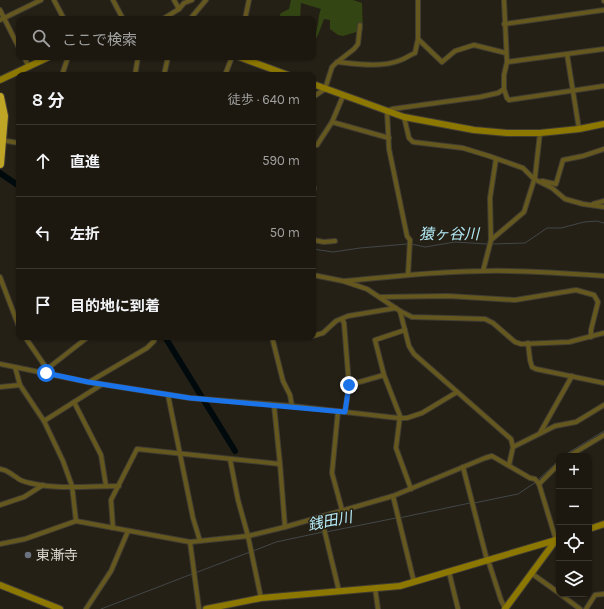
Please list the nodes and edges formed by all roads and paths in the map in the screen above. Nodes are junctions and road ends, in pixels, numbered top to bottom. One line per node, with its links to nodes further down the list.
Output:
1 (41, 0): 18 (street)
2 (54, 0): 13 (street)
3 (113, 0): 14 (street)
4 (174, 0): 10 (street)
5 (192, 0): 10 (street)
6 (206, 0): 16 (street)
7 (248, 0): 17 (street)
8 (418, 0): 21 (street)
9 (504, 0): 19 (street)
10 (179, 9): 15 (street)
11 (0, 10): 18 (street)
12 (604, 10): 19 (street)
13 (62, 16)
14 (121, 16)
15 (168, 16)
16 (193, 16)
17 (245, 16)
18 (2, 19): 22 (street)
19 (504, 24): 24 (street)
20 (360, 25): 33 (street)
21 (418, 39): 24 (street); 33 (street)
22 (16, 43)
23 (604, 48): 25 (street)
24 (506, 53): 34 (street)
25 (567, 54): 34 (street); 48 (street)
26 (26, 60): 35 (street)
27 (43, 60): 35 (main road)
28 (67, 60): 37 (street)
29 (138, 60): 38 (street)
30 (167, 60): 39 (street)
31 (231, 60): 40 (street)
32 (247, 60): 41 (main road)
33 (337, 62): 46 (street)
34 (507, 62): 47 (street)
35 (29, 67): 36 (main road)
36 (18, 72)
37 (63, 72)
38 (136, 72)
39 (165, 72)
40 (226, 72)
41 (280, 72)
42 (16, 73): 43 (main road)
43 (0, 80)
44 (316, 85): 46 (main road)
45 (604, 86): 48 (street)
46 (325, 89): 49 (street); 50 (main road)
47 (504, 89): 48 (street); 52 (street)
48 (572, 91): 56 (street)
49 (316, 95)
50 (343, 96): 52 (main road); 54 (street)
51 (0, 97): 59 (highway)
52 (387, 111): 53 (main road); 58 (street)
53 (404, 117): 57 (main road); 63 (street)
54 (332, 122): 58 (street); 61 (street)
55 (604, 124): 56 (main road)
56 (579, 128): 57 (main road)
57 (540, 133): 65 (street)
58 (389, 138): 73 (street)
59 (1, 140): 60 (street); 64 (highway)
60 (16, 142)
61 (316, 145)
62 (604, 149): 65 (street)
63 (496, 159): 65 (street); 69 (street)
64 (0, 164)
65 (534, 179): 67 (street); 69 (street)
66 (604, 201): 67 (street)
67 (591, 205): 68 (street)
68 (604, 207)
69 (491, 240): 72 (street)
70 (316, 241): 71 (street)
71 (335, 241)
72 (483, 270): 73 (street); 75 (street)
73 (408, 275): 77 (street)
74 (316, 276): 77 (street)
75 (604, 276)
76 (0, 277): 80 (street)
77 (344, 281): 78 (street)
78 (381, 297): 79 (street); 85 (street)
79 (398, 310): 81 (street); 82 (street); 90 (street)
80 (16, 319)
81 (342, 319): 84 (street); 100 (street)
82 (405, 330): 94 (street); 102 (street)
83 (604, 333): 85 (street)
84 (316, 335)
85 (591, 337): 90 (street)
86 (27, 340): 93 (street)
87 (84, 340): 93 (street)
88 (153, 340): 96 (street)
89 (273, 340): 107 (street)
90 (528, 343): 95 (street)
91 (0, 364): 92 (street)
92 (15, 367): 93 (street); 99 (street)
93 (46, 371): 96 (street)
94 (384, 375): 100 (street); 110 (street)
95 (572, 376): 97 (street); 112 (street)
96 (88, 382): 98 (street)
97 (604, 383)
98 (102, 384): 103 (street); 104 (street)
99 (20, 385): 101 (street); 111 (street)
100 (349, 385): 109 (street)
101 (0, 387)
102 (457, 392): 110 (street); 114 (street)
103 (168, 394): 105 (street); 115 (street)
104 (74, 402): 111 (street); 126 (street)
105 (274, 405): 107 (street); 118 (street)
106 (604, 405): 112 (street)
107 (292, 406): 108 (street)
108 (338, 411): 109 (street); 131 (street)
109 (345, 412): 110 (street)
110 (400, 418): 128 (street)
111 (44, 421): 125 (street)
112 (540, 433): 114 (street)
113 (604, 436): 116 (street)
114 (514, 447): 119 (street)
115 (179, 453): 117 (street); 127 (street); 143 (street)
116 (574, 453)
117 (230, 459): 118 (street); 139 (street)
118 (280, 464): 135 (street)
119 (509, 464): 120 (street); 123 (street)
120 (463, 466): 128 (street); 146 (street)
121 (556, 467): 123 (street)
122 (0, 468): 124 (street)
123 (539, 484): 140 (street)
124 (43, 485): 125 (street); 130 (street)
125 (72, 486): 126 (street); 133 (street)
126 (106, 486): 127 (street)
127 (119, 486): 136 (street)
128 (411, 488): 129 (street)
129 (393, 496): 131 (street); 149 (street)
130 (0, 505)
131 (342, 510): 132 (street)
132 (321, 516): 135 (street); 152 (street)
133 (76, 521): 136 (street); 145 (street)
134 (604, 524): 137 (main road)
135 (285, 527): 139 (street)
136 (113, 528): 138 (street)
137 (592, 528)
138 (128, 531): 144 (street); 159 (street)
139 (248, 536): 143 (street); 156 (street)
140 (556, 536)
141 (556, 539): 146 (main road)
142 (556, 540): 148 (main road)
143 (200, 541): 144 (street)
144 (190, 542): 160 (street)
145 (0, 544)
146 (487, 560): 147 (main road); 157 (street)
147 (449, 572): 149 (main road); 163 (street)
148 (531, 573): 153 (street); 157 (main road)
149 (414, 582): 151 (main road)
150 (0, 585): 158 (main road)
151 (375, 588): 152 (main road); 162 (street)
152 (339, 591): 156 (main road)
153 (556, 592)
154 (604, 594): 165 (street)
155 (563, 597): 164 (street)
156 (261, 598): 161 (main road)
157 (507, 608)
158 (60, 609)
159 (86, 609)
160 (199, 609)
161 (206, 609)
162 (378, 609)
163 (458, 609)
164 (580, 609)
165 (586, 609)

